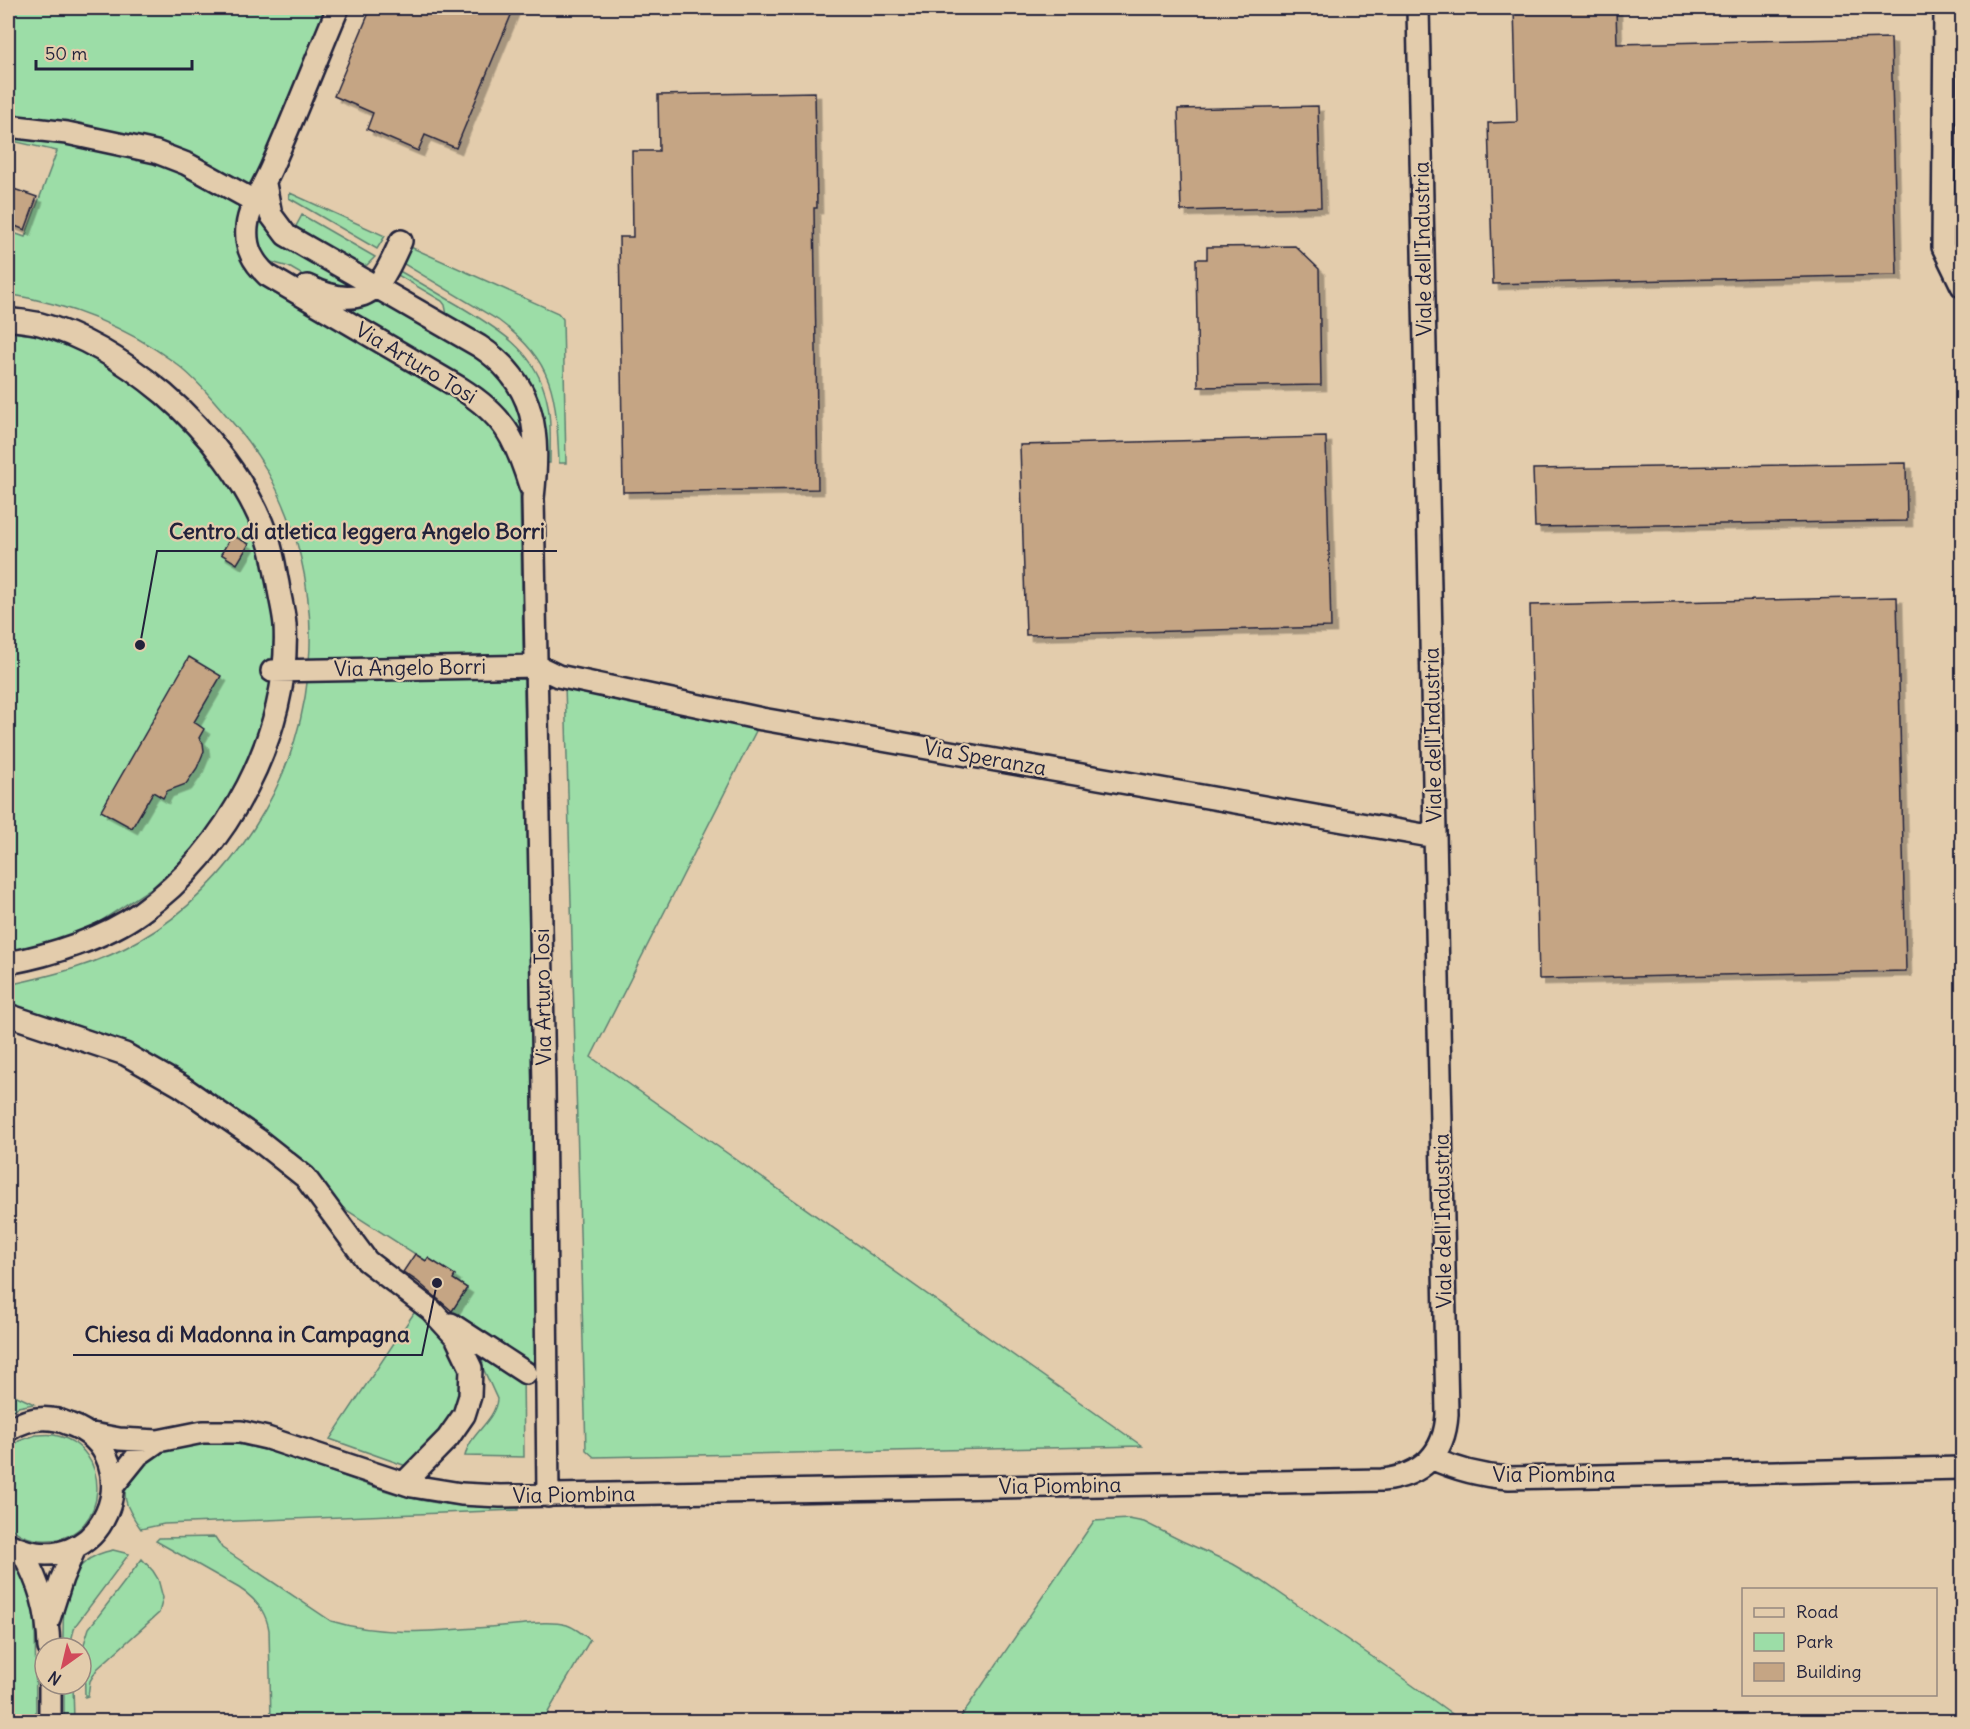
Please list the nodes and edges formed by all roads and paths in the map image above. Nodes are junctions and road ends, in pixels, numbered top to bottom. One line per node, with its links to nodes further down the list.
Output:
1 (338, 8): 6 (street)
2 (1419, 8): 15 (street, Viale dell'Industria)
3 (1944, 8): 4 (street)
4 (1954, 34): 9 (street)
5 (8, 126): 6 (street)
6 (260, 193): 8 (street); 10 (street, Via Arturo Tosi)
7 (401, 241): 10 (street)
8 (257, 266): 10 (street, Via Arturo Tosi); 12 (street, Via Arturo Tosi)
9 (1962, 286)
10 (375, 287): 12 (street, Via Arturo Tosi)
11 (8, 319): 14 (street)
12 (533, 498): 13 (street, Via Arturo Tosi)
13 (537, 666): 14 (street, Via Angelo Borri); 15 (street, Via Speranza); 27 (street, Via Arturo Tosi)
14 (278, 671): 16 (street)
15 (1435, 837): 23 (street, Viale dell'Industria)
16 (8, 963)
17 (8, 1015): 18 (street)
18 (430, 1310): 19 (street); 25 (street)
19 (526, 1373)
20 (8, 1430): 21 (street, Via Piombina)
21 (87, 1433): 22 (street, Via Piombina); 26 (street, Via Piombina)
22 (158, 1441): 25 (street, Via Piombina); 26 (street, Via Piombina)
23 (1431, 1458): 24 (street, Via Piombina); 27 (street, Via Piombina)
24 (1962, 1468)
25 (404, 1483): 27 (street, Via Piombina)
26 (113, 1486): 29 (street, Via Piombina)
27 (548, 1496)
28 (15, 1547): 29 (street, Via Piombina); 30 (street, Via Piombina)
29 (75, 1548): 30 (street, Via Piombina)
30 (48, 1622): 31 (street, Via Piombina)
31 (49, 1636)
32 (50, 1696): 33 (street)
33 (50, 1722)

